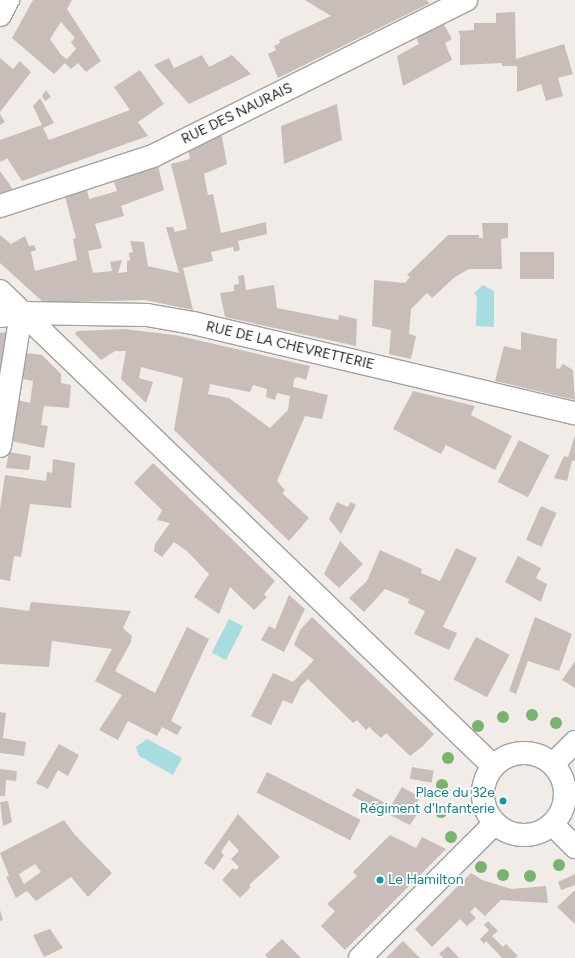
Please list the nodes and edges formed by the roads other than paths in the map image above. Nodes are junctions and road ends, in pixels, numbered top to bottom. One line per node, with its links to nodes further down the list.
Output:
1 (8, 0): 3 (street)
2 (466, 0): 4 (street, RUE DES NAURAIS)
3 (0, 15)
4 (0, 206)
5 (0, 292): 6 (street)
6 (10, 314): 7 (street, RUE DE LA CHEVRETTERIE); 8 (street); 11 (street)
7 (575, 413)
8 (0, 446)
9 (575, 742): 10 (street)
10 (553, 764): 11 (street); 13 (street)
11 (493, 766): 12 (street)
12 (495, 823): 13 (street); 15 (street)
13 (552, 824): 14 (street)
14 (575, 847)
15 (360, 958)

